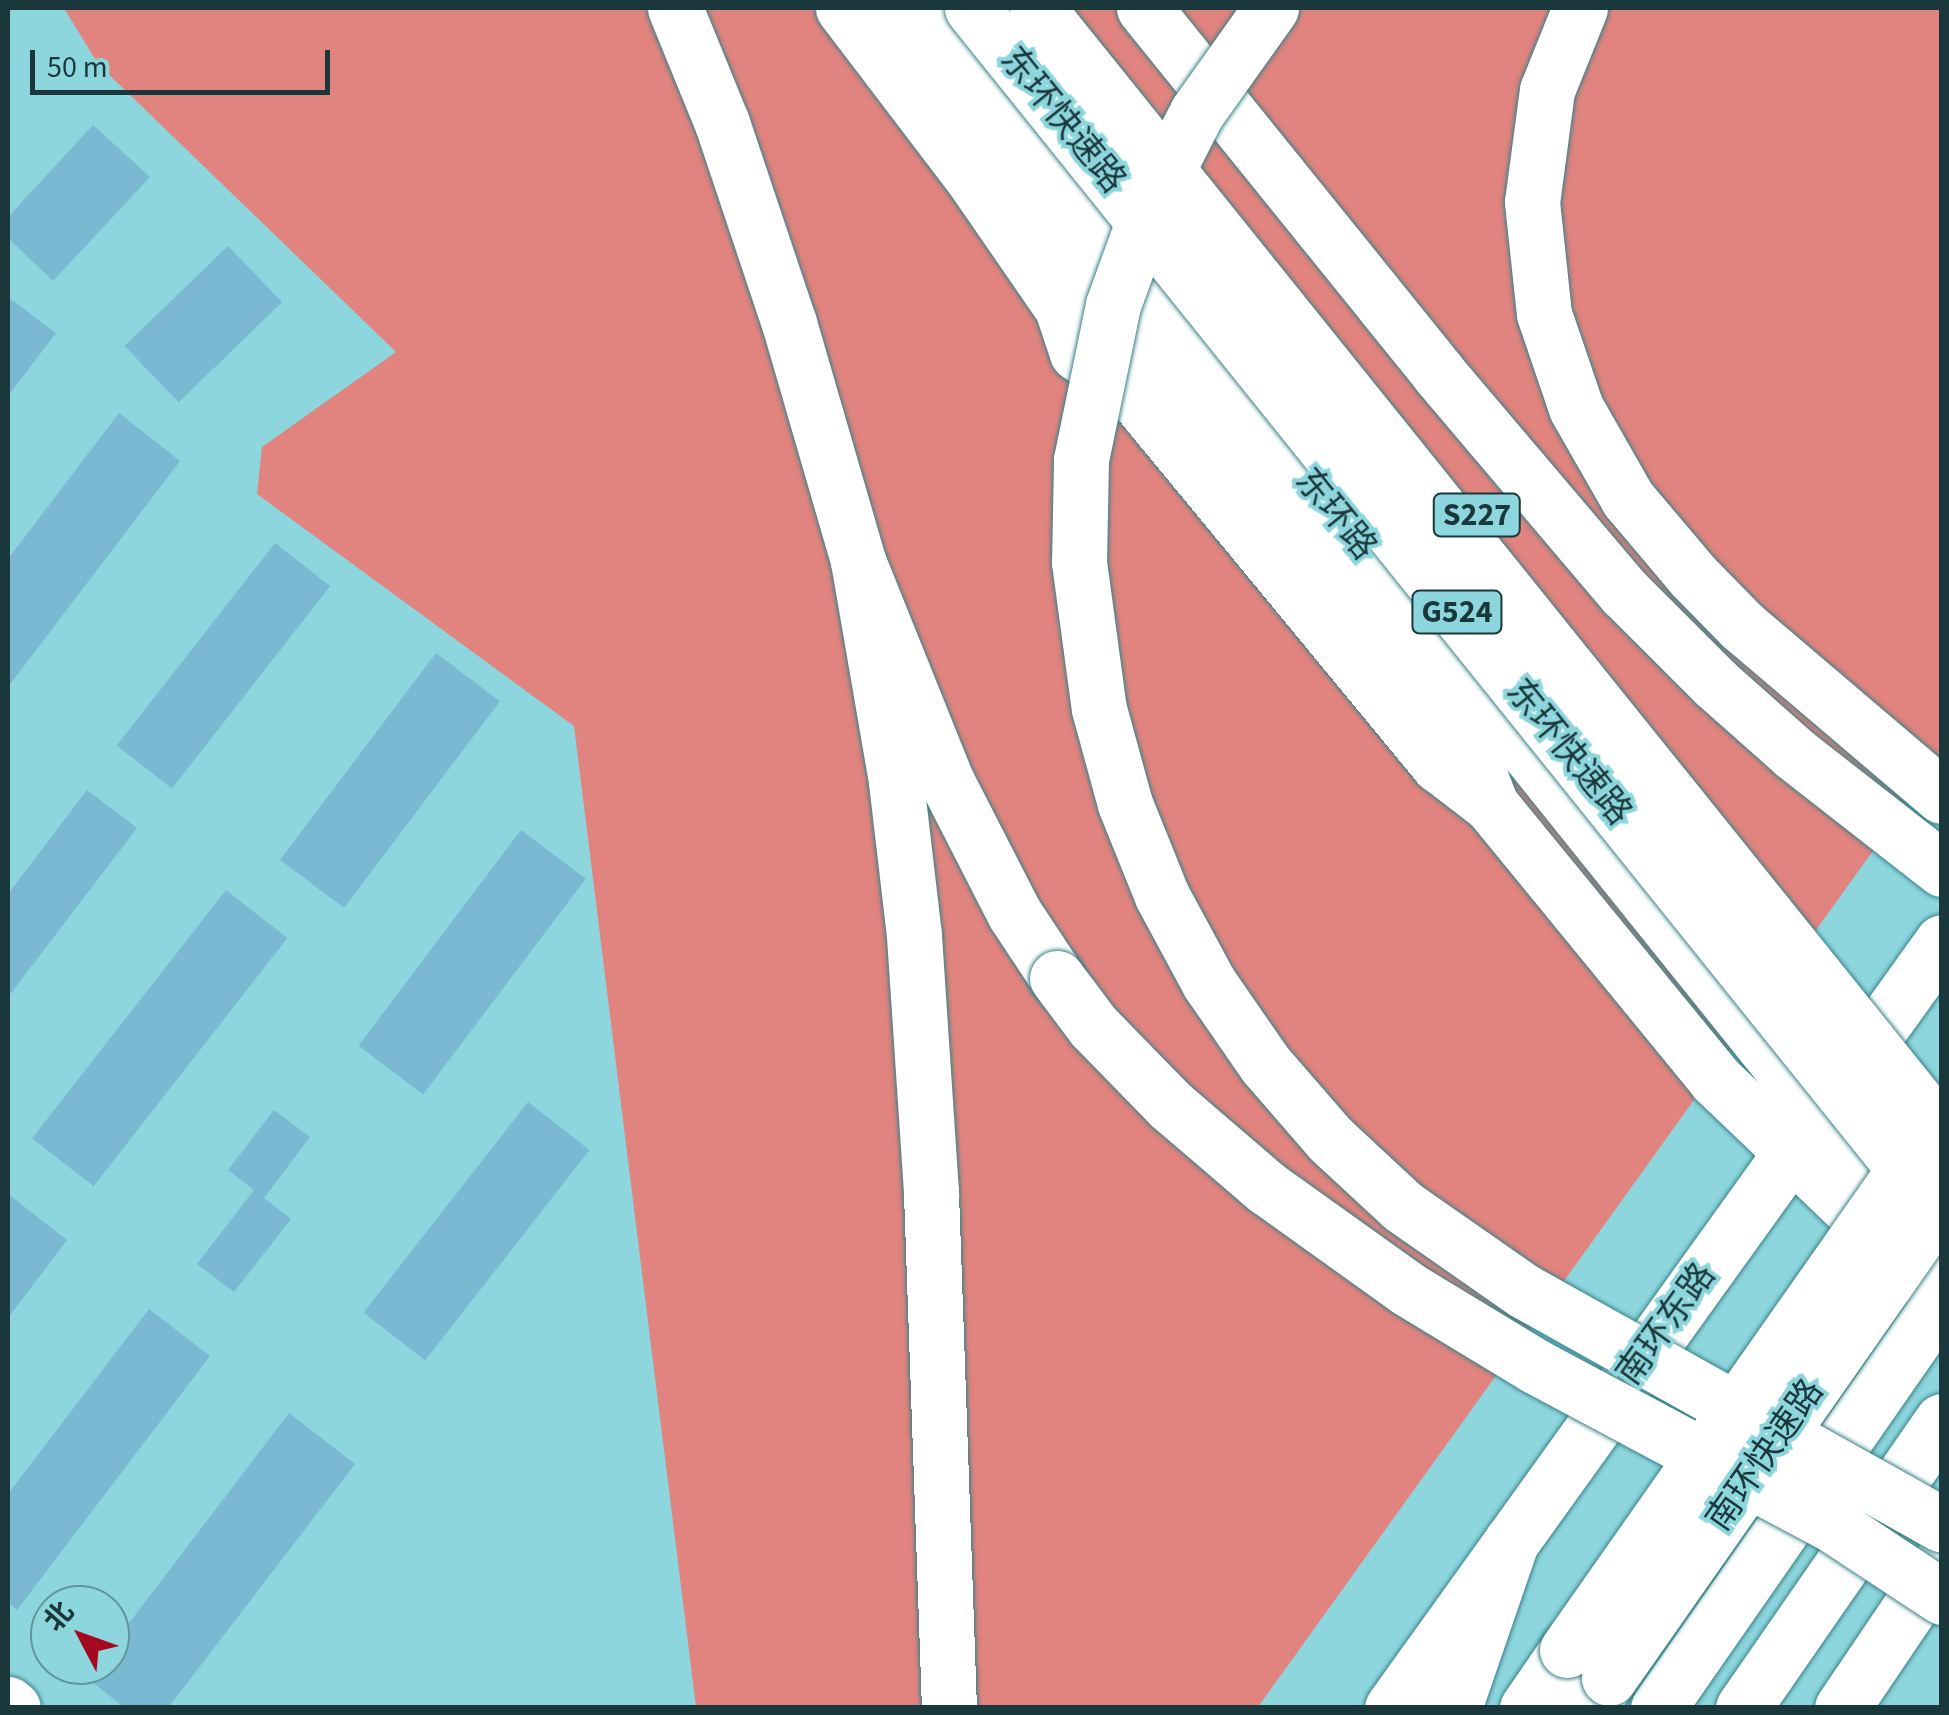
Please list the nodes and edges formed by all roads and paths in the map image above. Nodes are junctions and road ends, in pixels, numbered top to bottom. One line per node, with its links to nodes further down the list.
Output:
1 (675, 8): 11 (main road)
2 (843, 8): 13 (main road)
3 (890, 8): 13 (main road)
4 (931, 8): 20 (main road, 东环路)
5 (972, 8): 22 (main road, 东环快速路 / G524, bridge)
6 (1037, 8): 19 (main road, 东环快速路 / G524, bridge)
7 (1071, 8): 16 (main road, S227)
8 (1144, 8): 14 (main road)
9 (1271, 8): 26 (main road, bridge)
10 (1580, 8): 12 (main road)
11 (858, 561): 29 (main road, bridge); 30 (main road)
12 (1942, 796)
13 (1491, 804): 20 (main road)
14 (1942, 869)
15 (1942, 942): 16 (main road, 南环东路)
16 (1883, 1023): 17 (main road, S227); 20 (main road, 南环东路)
17 (1942, 1095)
18 (1942, 1117): 33 (main road, bridge)
19 (1942, 1133)
20 (1803, 1134): 22 (main road); 24 (main road); 27 (main road, 南环东路)
21 (1942, 1157): 22 (main road, 南环快速路)
22 (1928, 1211): 23 (main road); 34 (main road, 南环快速路, bridge)
23 (1942, 1267)
24 (1942, 1299): 35 (main road, 南环快速路, bridge)
25 (1942, 1421): 36 (main road, bridge)
26 (1942, 1525)
27 (1511, 1542): 31 (main road, 南环东路); 32 (main road)
28 (1942, 1560): 37 (main road)
29 (1942, 1597)
30 (949, 1708)
31 (1392, 1708)
32 (1454, 1708)
33 (1527, 1708)
34 (1588, 1708)
35 (1658, 1708)
36 (1743, 1708)
37 (1842, 1708)

